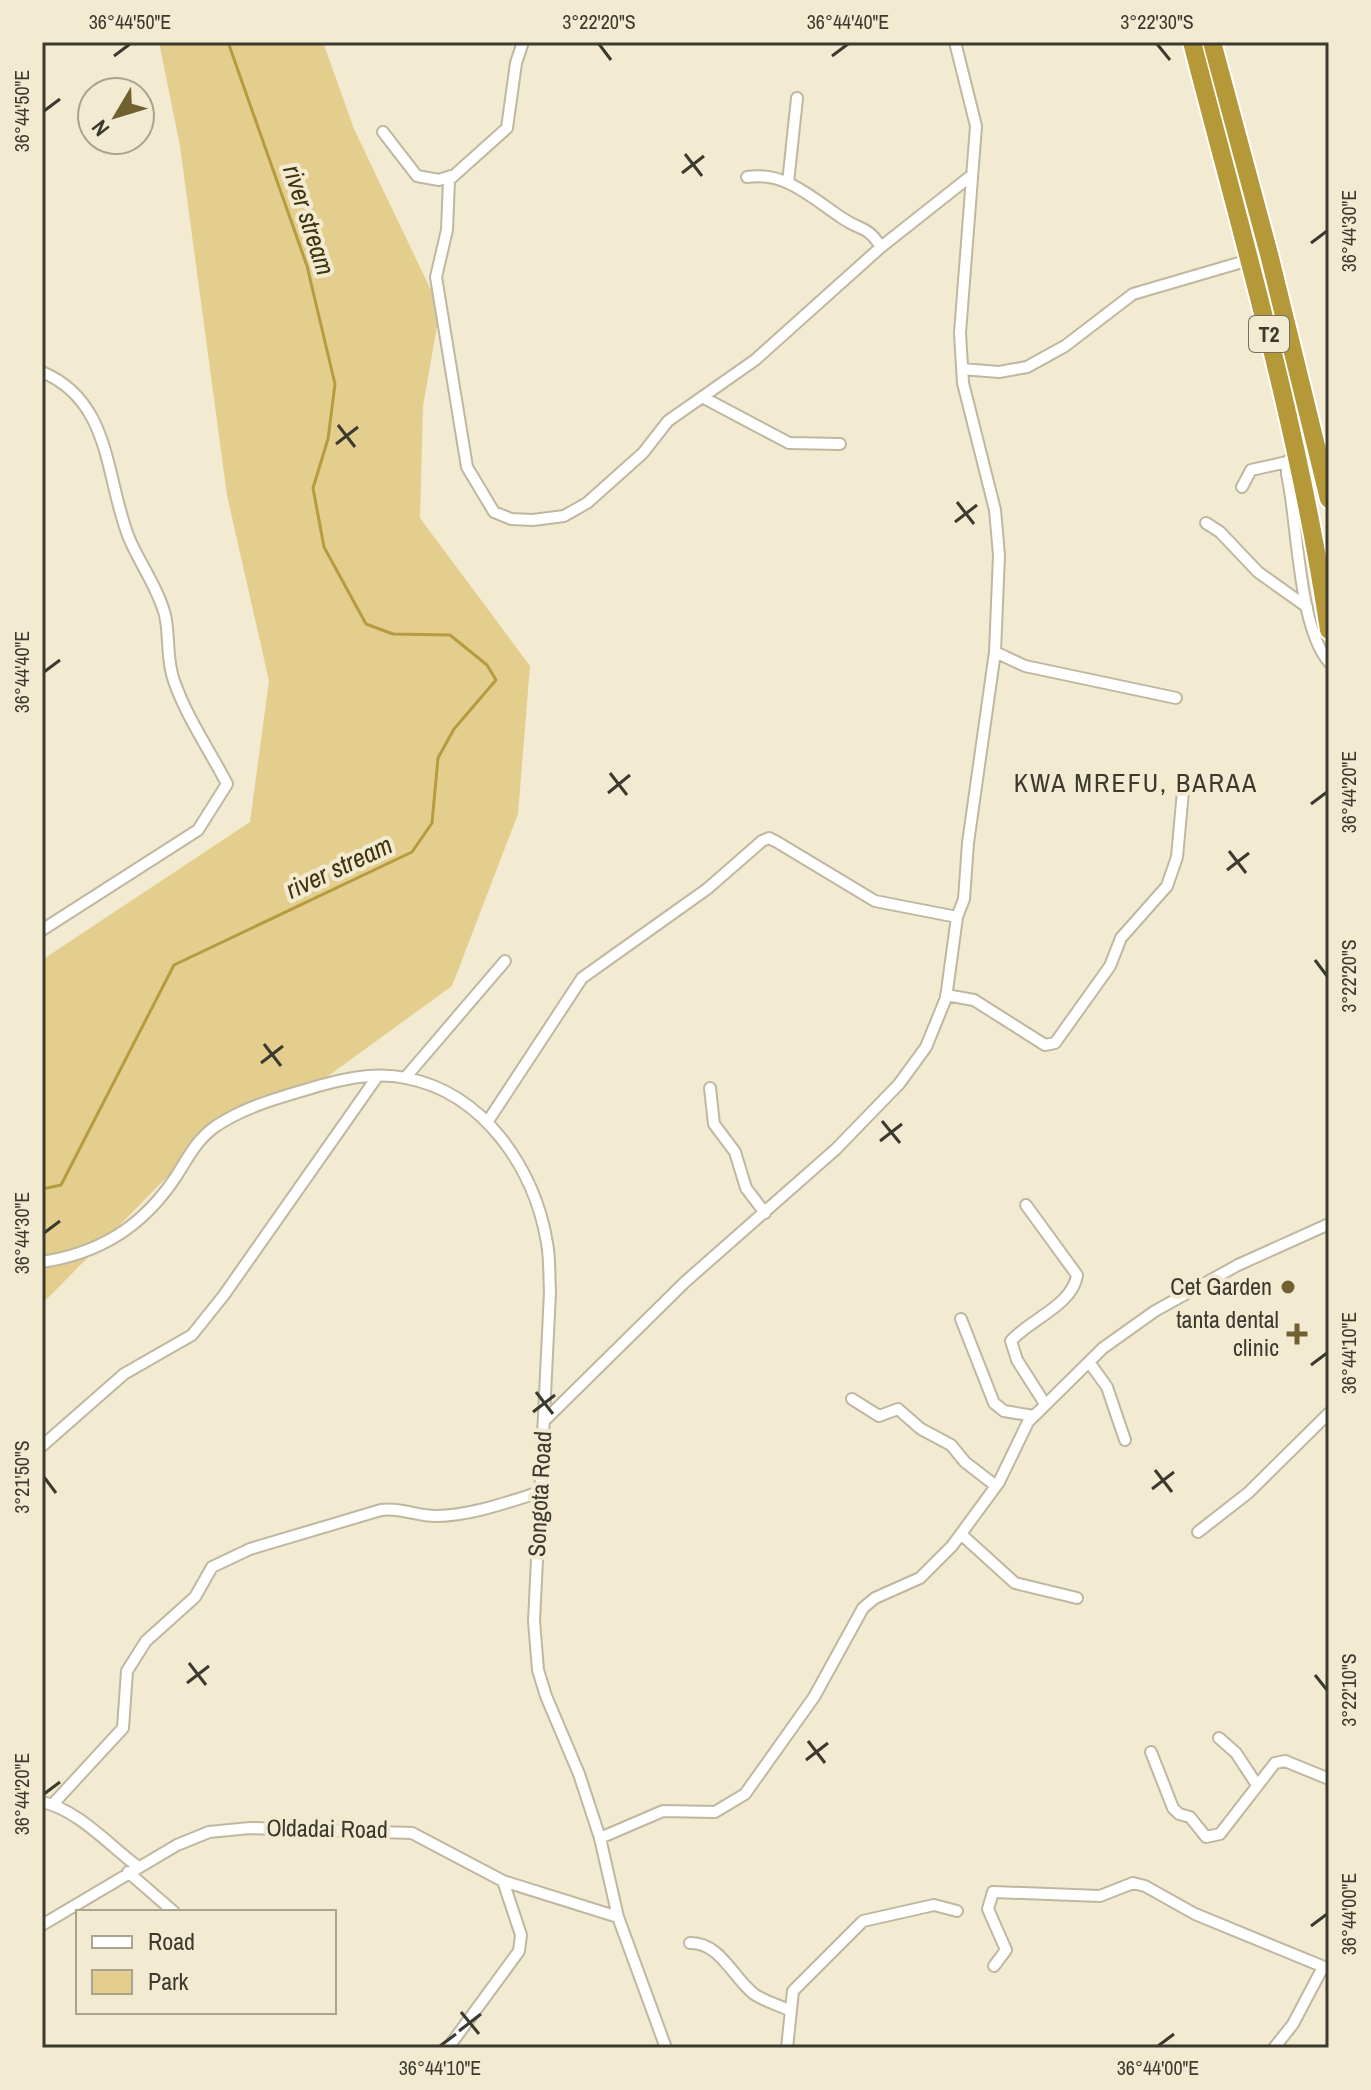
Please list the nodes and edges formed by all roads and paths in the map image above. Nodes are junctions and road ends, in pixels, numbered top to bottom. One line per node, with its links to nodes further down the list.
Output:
1 (523, 42): 8 (street)
2 (955, 42): 7 (street)
3 (1192, 42): 12 (highway, T2)
4 (1212, 42): 19 (highway, T2)
5 (797, 98): 10 (street)
6 (383, 132): 8 (street)
7 (972, 175): 11 (street); 13 (street)
8 (451, 176): 15 (street)
9 (747, 177): 10 (street)
10 (788, 183): 11 (street)
11 (881, 247): 15 (street)
12 (1249, 260): 13 (street); 17 (highway, T2)
13 (962, 369): 23 (street)
14 (42, 372): 28 (street)
15 (704, 398): 16 (street)
16 (840, 444)
17 (1292, 456): 18 (street); 21 (street); 22 (highway, T2)
18 (1242, 487)
19 (1329, 499)
20 (1206, 523): 21 (street)
21 (1307, 607): 24 (street)
22 (1329, 630)
23 (995, 652): 25 (street); 27 (street)
24 (1329, 662)
25 (1176, 698)
26 (1183, 791): 30 (street)
27 (957, 917): 30 (street); 34 (street)
28 (42, 930)
29 (505, 961): 32 (street)
30 (946, 995): 36 (street)
31 (377, 1077): 32 (street, Songota Road); 38 (street, Songota Road); 47 (street)
32 (405, 1078): 34 (street, Songota Road)
33 (710, 1088): 36 (street)
34 (488, 1121): 45 (street, Songota Road)
35 (1026, 1205): 42 (street)
36 (765, 1213): 45 (street)
37 (1329, 1224): 40 (street)
38 (42, 1262)
39 (961, 1319): 44 (street)
40 (1089, 1362): 42 (street); 46 (street)
41 (852, 1399): 48 (street)
42 (1045, 1404): 44 (street)
43 (1329, 1413): 50 (street)
44 (1034, 1416): 48 (street)
45 (544, 1421): 49 (street, Songota Road)
46 (1125, 1440)
47 (42, 1446)
48 (996, 1486): 51 (street)
49 (540, 1492): 57 (street); 58 (street, Songota Road)
50 (1198, 1532)
51 (962, 1535): 52 (street); 58 (street)
52 (1077, 1598)
53 (1219, 1738): 56 (street)
54 (1151, 1752): 56 (street)
55 (1329, 1779): 56 (street)
56 (1257, 1785)
57 (48, 1803): 59 (street)
58 (600, 1838): 63 (street, Songota Road)
59 (133, 1869): 60 (street, Oldadai Road); 61 (street); 64 (street, Oldadai Road)
60 (503, 1881): 63 (street, Oldadai Road); 69 (street)
61 (172, 1910)
62 (957, 1911): 68 (street)
63 (618, 1917): 70 (street, Songota Road)
64 (42, 1925)
65 (690, 1943): 68 (street)
66 (994, 1966): 67 (street)
67 (1326, 1968): 72 (street)
68 (789, 2010): 71 (street)
69 (448, 2048)
70 (666, 2048)
71 (787, 2048)
72 (1274, 2048)

